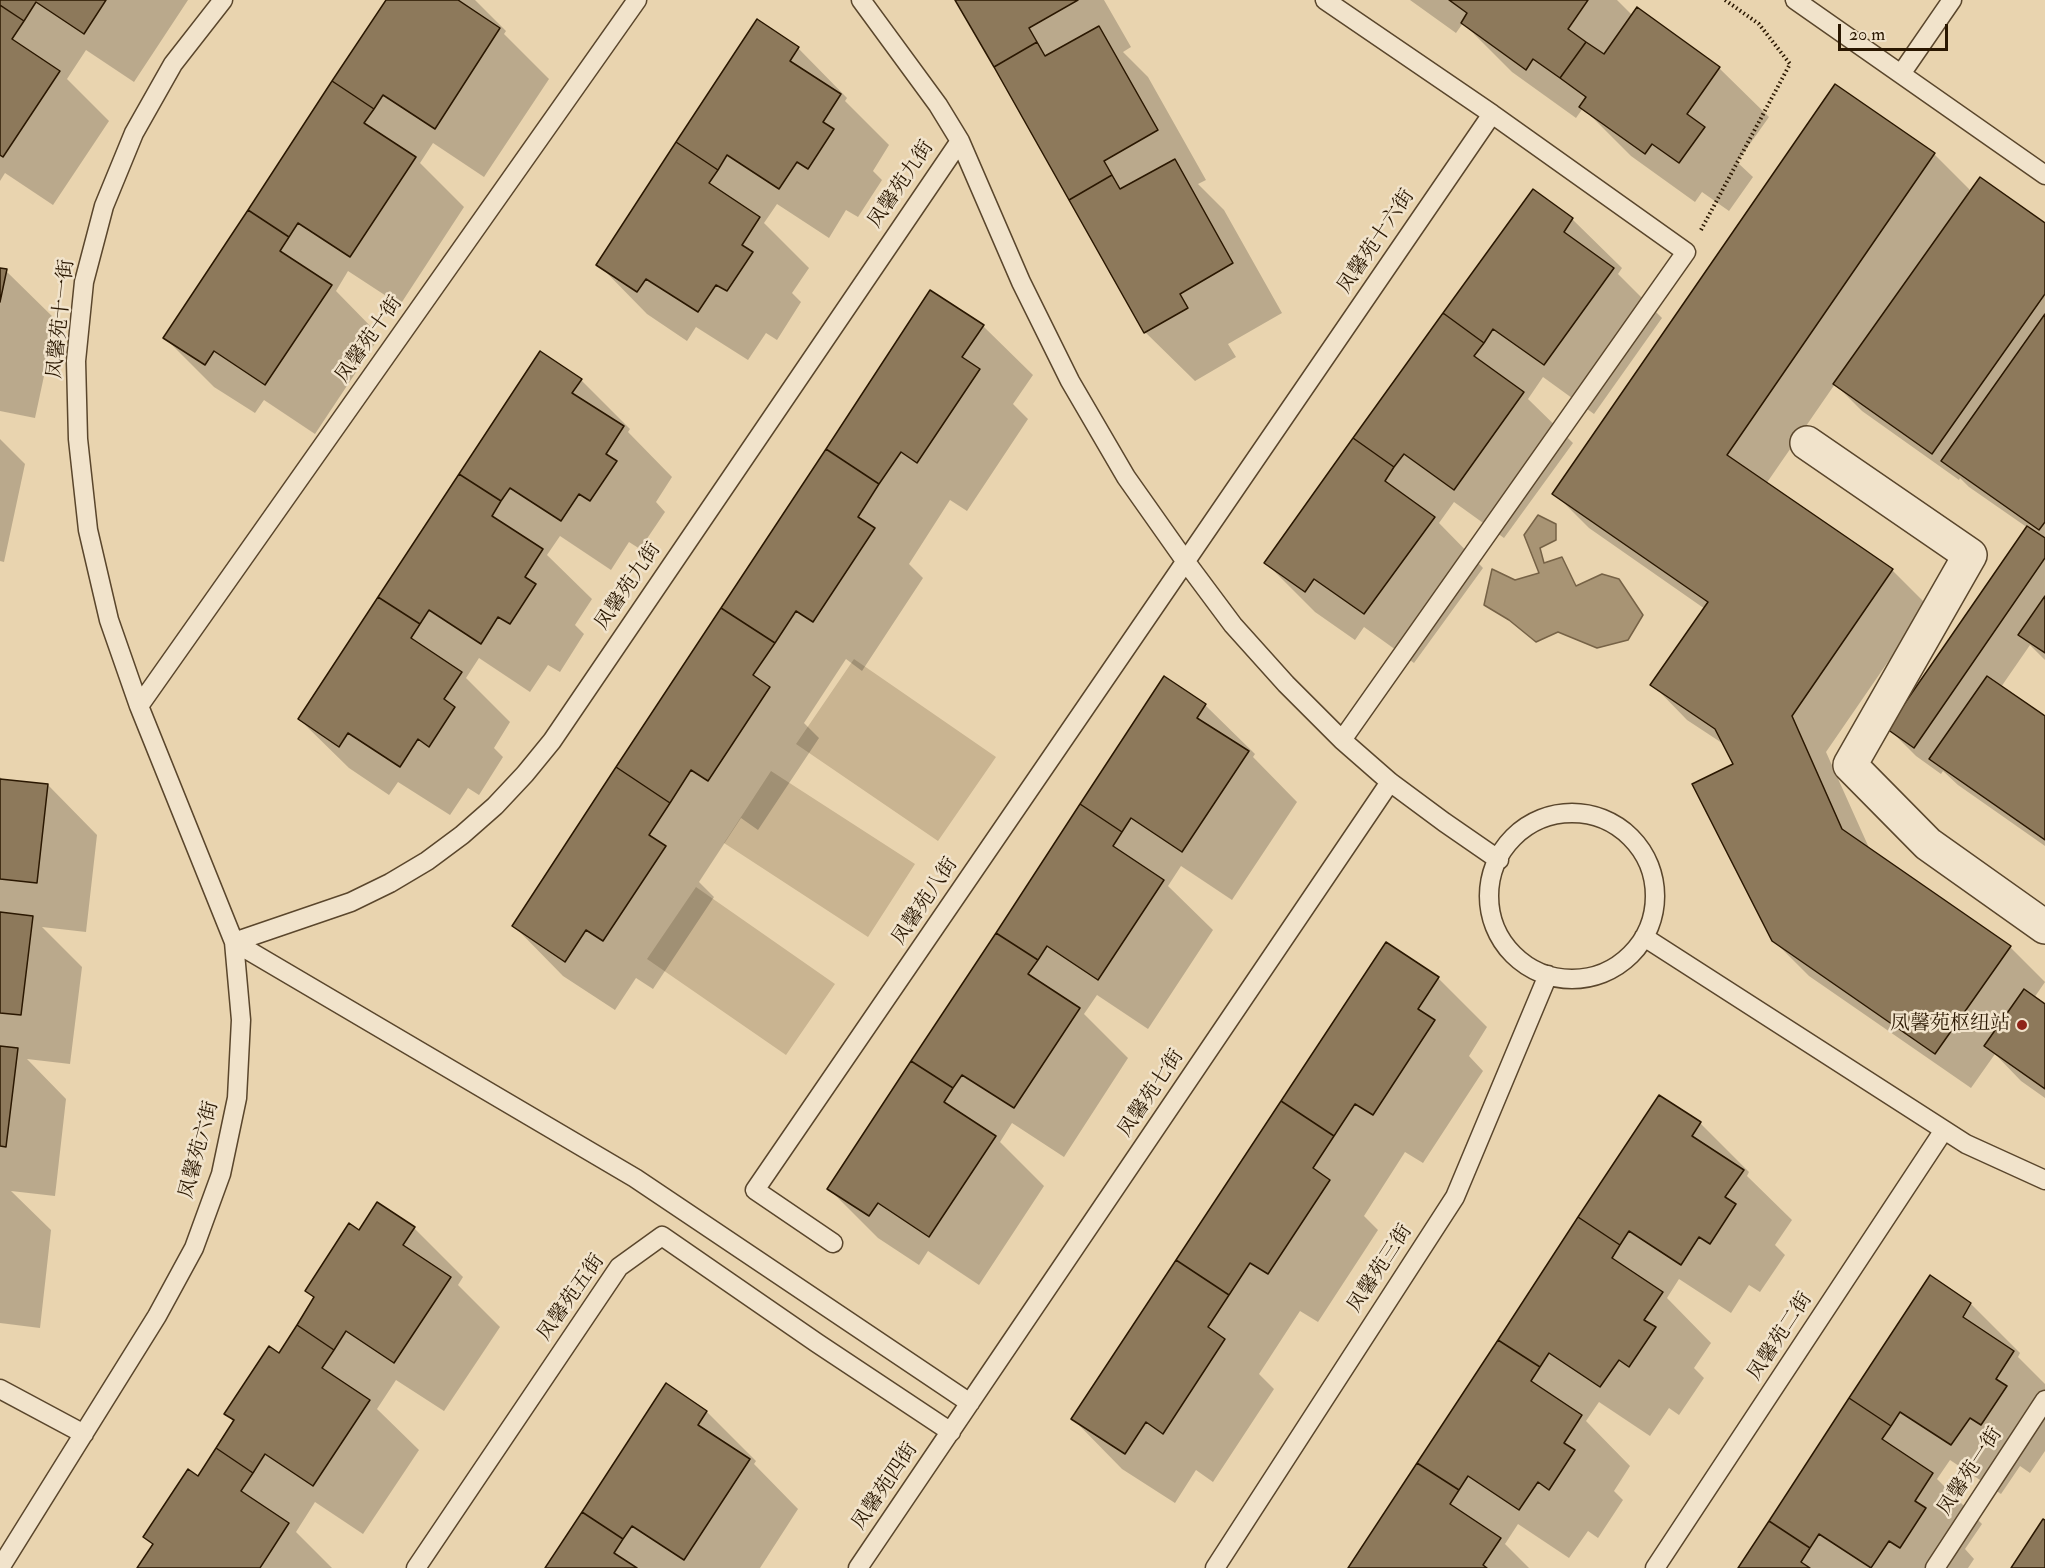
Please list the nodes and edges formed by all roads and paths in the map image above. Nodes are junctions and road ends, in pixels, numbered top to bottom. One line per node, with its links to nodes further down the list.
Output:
1 (223, 0): 15 (lane, 凤馨苑十一街)
2 (637, 0): 15 (lane, 凤馨苑十街)
3 (861, 0): 10 (lane)
4 (1325, 0): 9 (lane)
5 (1725, 0): 12 (path)
6 (1795, 0): 8 (lane)
7 (1952, 0): 8 (lane)
8 (1901, 74): 11 (lane)
9 (1492, 114): 12 (lane); 14 (lane, 凤馨苑十六街)
10 (960, 141): 14 (lane); 21 (lane, 凤馨苑九街)
11 (2045, 175)
12 (1686, 252): 16 (lane)
13 (1807, 443): 19 (street)
14 (1186, 562): 16 (lane); 25 (lane, 凤馨苑八街)
15 (139, 706): 21 (lane, 凤馨苑六街)
16 (1342, 740): 17 (lane)
17 (1390, 782): 18 (lane); 28 (lane, 凤馨苑七街)
18 (1499, 860): 20 (lane); 22 (lane)
19 (2045, 927)
20 (1644, 937): 22 (lane); 23 (lane)
21 (234, 942): 28 (lane); 30 (lane, 凤馨苑六街)
22 (1548, 975): 34 (lane, 凤馨苑三街)
23 (1944, 1130): 24 (lane); 35 (lane, 凤馨苑二街)
24 (2045, 1180)
25 (833, 1243)
26 (0, 1389): 30 (lane)
27 (2045, 1400): 36 (lane, 凤馨苑一街)
28 (970, 1403): 29 (lane, 凤馨苑七街)
29 (951, 1432): 32 (lane, 凤馨苑五街); 33 (lane, 凤馨苑四街)
30 (84, 1434): 31 (lane, 凤馨苑六街)
31 (0, 1568)
32 (416, 1568)
33 (858, 1568)
34 (1215, 1568)
35 (1656, 1568)
36 (1935, 1568)

